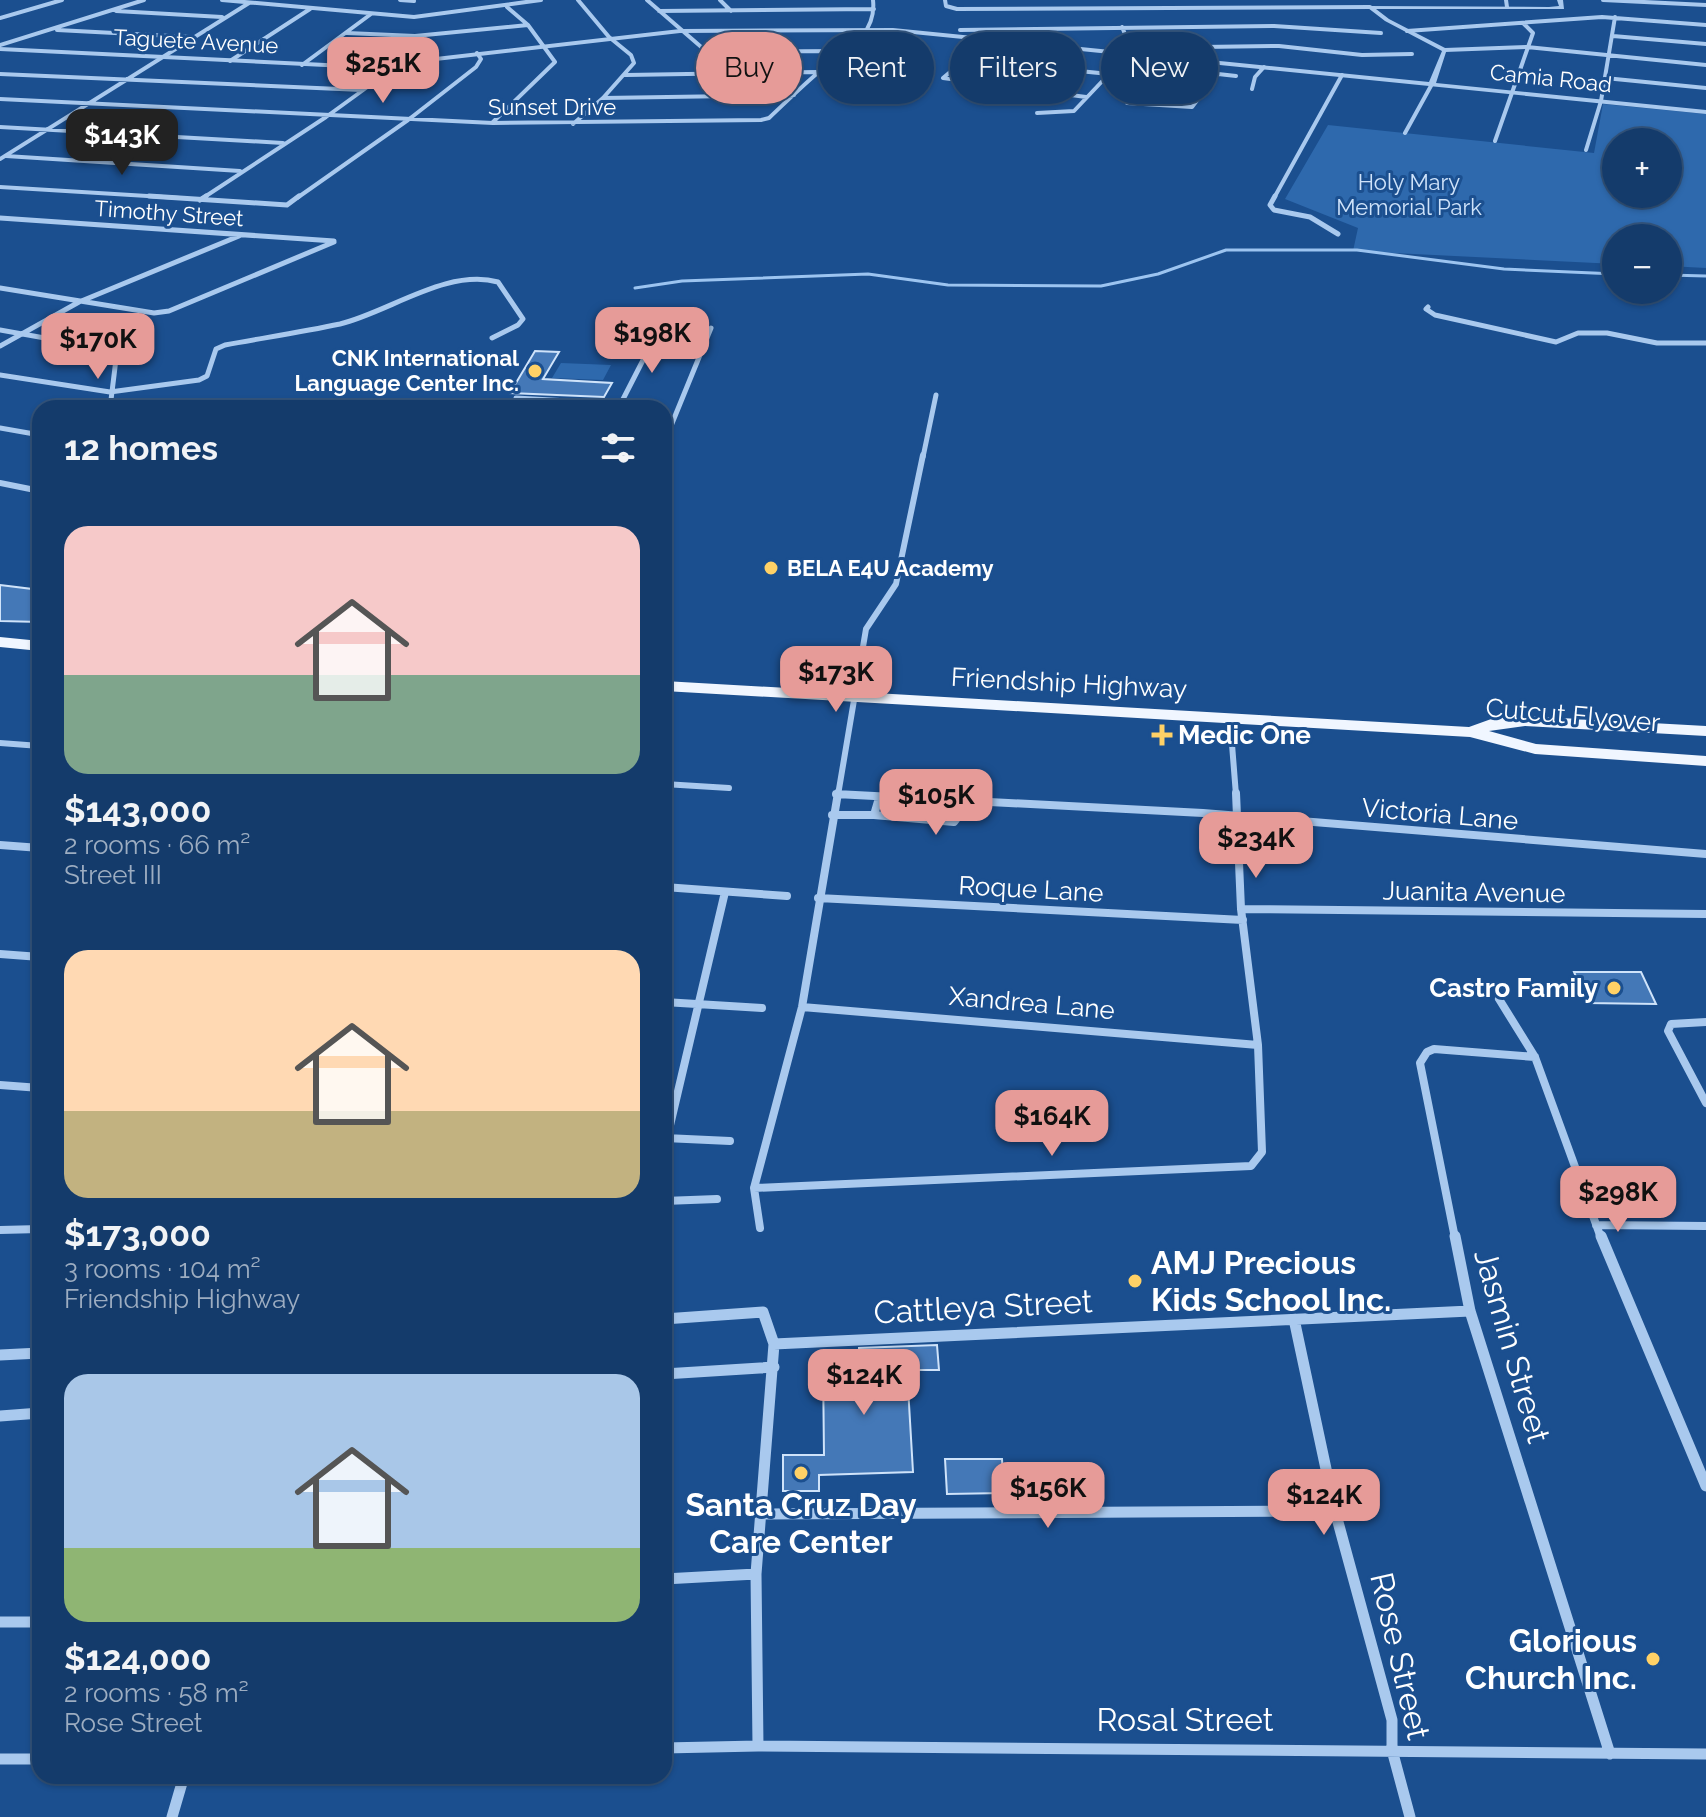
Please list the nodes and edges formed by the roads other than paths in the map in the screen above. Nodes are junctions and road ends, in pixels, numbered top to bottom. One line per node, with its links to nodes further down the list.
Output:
1 (62, 0): 36 (street)
2 (144, 0): 30 (street)
3 (222, 0): 17 (street)
4 (400, 0): 15 (street)
5 (541, 0): 23 (street)
6 (578, 0): 54 (street)
7 (647, 0): 31 (street)
8 (720, 0): 32 (street)
9 (805, 0): 29 (street)
10 (873, 0): 28 (street)
11 (1015, 0): 26 (street)
12 (1088, 0): 24 (street)
13 (1296, 0): 22 (street)
14 (1605, 0): 16 (street)
15 (414, 1)
16 (1666, 1): 21 (street)
17 (249, 3): 27 (street); 34 (street)
18 (945, 3): 26 (street)
19 (1507, 3): 20 (street); 25 (street)
20 (1561, 4)
21 (1706, 5)
22 (1301, 6): 24 (street); 25 (street)
23 (507, 7): 33 (street); 38 (street)
24 (1089, 7): 26 (street)
25 (1370, 7): 46 (street)
26 (1016, 8)
27 (310, 9): 33 (street); 68 (street)
28 (874, 9): 29 (street); 43 (street)
29 (805, 10): 32 (street)
30 (111, 11): 34 (street); 42 (street)
31 (659, 11): 32 (street); 45 (street)
32 (731, 11)
33 (371, 14): 49 (street)
34 (224, 17): 53 (street)
35 (1615, 17): 37 (street); 39 (street); 52 (street)
36 (0, 18)
37 (1523, 23): 46 (street); 59 (street)
38 (528, 25): 51 (street); 56 (street)
39 (1706, 25)
40 (1122, 27): 41 (street); 44 (street); 48 (street)
41 (1289, 27): 50 (street); 57 (street)
42 (48, 29): 53 (street); 58 (street)
43 (868, 29): 45 (street, Taguete Avenue); 47 (street); 60 (street, Camia Road)
44 (960, 30)
45 (680, 31): 54 (street, Taguete Avenue); 63 (street)
46 (1407, 31): 62 (street)
47 (866, 32)
48 (1124, 32)
49 (347, 33): 51 (street); 71 (street)
50 (1381, 33)
51 (415, 36): 70 (street)
52 (1613, 36): 55 (street); 66 (street)
53 (192, 37): 67 (street)
54 (609, 37): 56 (street, Taguete Avenue); 79 (street)
55 (1706, 44)
56 (540, 45): 64 (street, Taguete Avenue); 104 (street)
57 (1279, 46): 61 (street); 65 (street)
58 (0, 47): 67 (street, Taguete Avenue)
59 (1527, 47): 62 (street); 66 (street); 90 (street)
60 (1101, 48)
61 (1218, 48)
62 (1445, 50): 85 (street)
63 (818, 51)
64 (477, 53): 70 (street, Taguete Avenue); 103 (street)
65 (1412, 54)
66 (1610, 56): 72 (street); 82 (street)
67 (158, 58): 68 (street, Taguete Avenue); 83 (street)
68 (230, 61): 71 (street, Taguete Avenue)
69 (1218, 61): 73 (street, Camia Road)
70 (399, 64): 71 (street, Taguete Avenue); 89 (street)
71 (302, 65)
72 (1706, 65)
73 (1264, 67): 80 (street, Camia Road); 88 (street)
74 (818, 72): 79 (street)
75 (818, 73): 86 (street)
76 (1101, 73): 92 (street)
77 (0, 74): 83 (street)
78 (1218, 74): 81 (street)
79 (626, 75): 93 (street)
80 (1342, 75): 85 (street, Camia Road); 118 (street)
81 (1236, 76)
82 (1605, 78): 87 (street); 95 (street)
83 (124, 80): 89 (street); 96 (street)
84 (1101, 82): 92 (street)
85 (1432, 84): 90 (street, Camia Road); 108 (street)
86 (802, 88)
87 (1706, 88)
88 (1252, 89)
89 (362, 90): 102 (street)
90 (1513, 93): 95 (street, Camia Road); 109 (street)
91 (696, 97): 93 (street)
92 (1086, 97): 101 (street)
93 (603, 98): 105 (street)
94 (0, 99): 96 (street, Sunset Drive)
95 (1601, 101): 100 (street, Camia Road); 111 (street)
96 (85, 104): 102 (street, Sunset Drive); 107 (street)
97 (785, 104): 105 (street, Sunset Drive)
98 (1133, 104): 99 (street)
99 (1194, 104)
100 (1706, 112)
101 (1037, 113)
102 (326, 117): 103 (street, Sunset Drive); 110 (street)
103 (408, 120): 104 (street, Sunset Drive); 115 (street)
104 (493, 123): 105 (street, Sunset Drive)
105 (572, 124)
106 (0, 127): 107 (street)
107 (45, 129): 110 (street); 112 (street)
108 (1405, 133)
109 (1495, 141)
110 (283, 143): 113 (street)
111 (1586, 150)
112 (2, 157): 113 (street)
113 (241, 171): 115 (street)
114 (0, 187): 115 (street)
115 (200, 200)
116 (0, 218): 117 (street, Timothy Street)
117 (242, 234): 120 (street); 120 (street, Timothy Street)
118 (1338, 234)
119 (0, 288): 120 (street)
120 (79, 302): 125 (street)
121 (1428, 307): 127 (street)
122 (711, 328): 136 (street)
123 (659, 329): 135 (street)
124 (0, 330): 125 (street)
125 (22, 334): 128 (street); 130 (street)
126 (492, 338): 130 (street)
127 (1706, 343)
128 (0, 346)
129 (0, 375): 130 (street)
130 (110, 392): 133 (street)
131 (936, 395): 144 (street)
132 (516, 398): 134 (street)
133 (110, 400)
134 (542, 400)
135 (623, 400)
136 (672, 423)
137 (0, 428): 138 (street)
138 (32, 434)
139 (0, 483): 140 (street)
140 (32, 489)
141 (0, 642): 142 (main road)
142 (32, 645)
143 (672, 686): 144 (main road, Friendship Highway)
144 (855, 697): 145 (main road, Friendship Highway); 156 (street)
145 (1230, 719): 147 (main road, Friendship Highway); 161 (street)
146 (1706, 731): 147 (main road, Friendship Highway)
147 (1471, 732): 148 (main road, Cutcut Flyover); 153 (main road, Friendship Highway)
148 (1545, 736): 149 (main road, Cutcut Flyover); 152 (main road, Cutcut Flyover)
149 (1706, 740)
150 (0, 743): 151 (street)
151 (32, 745)
152 (1706, 751)
153 (1706, 761)
154 (672, 784): 155 (street)
155 (729, 788)
156 (836, 794): 157 (street, Victoria Lane); 159 (street)
157 (879, 798): 158 (street, Victoria Lane); 160 (street)
158 (963, 802): 160 (street); 161 (street, Victoria Lane)
159 (832, 815): 160 (street); 168 (street)
160 (874, 815)
161 (1238, 817): 164 (street, Victoria Lane); 169 (street)
162 (0, 845): 163 (street)
163 (32, 847)
164 (1706, 854)
165 (672, 888): 166 (street)
166 (725, 892): 167 (street); 176 (street)
167 (787, 896)
168 (818, 898): 171 (street, Roque Lane); 177 (street)
169 (1241, 909): 170 (street, Juanita Avenue); 171 (street)
170 (1706, 914)
171 (1243, 920): 180 (street)
172 (0, 954): 173 (street)
173 (32, 956)
174 (1499, 999): 181 (street)
175 (672, 1002): 176 (street)
176 (700, 1004): 178 (street); 185 (street)
177 (802, 1007): 180 (street, Xandrea Lane); 188 (street)
178 (762, 1008)
179 (1706, 1022): 184 (street)
180 (1258, 1045): 188 (street)
181 (1535, 1057): 191 (street); 196 (street, Jasmin Street)
182 (0, 1085): 183 (street)
183 (32, 1087)
184 (1706, 1103)
185 (672, 1114)
186 (672, 1138): 187 (street)
187 (730, 1141)
188 (754, 1188): 193 (street)
189 (717, 1199): 190 (street)
190 (672, 1201)
191 (1596, 1225): 192 (street); 206 (street)
192 (1706, 1226)
193 (760, 1228)
194 (32, 1229): 195 (street)
195 (0, 1230)
196 (1470, 1311): 198 (street, Cattleya Street); 216 (street, Jasmin Street)
197 (672, 1318): 199 (street)
198 (1294, 1319): 199 (street, Cattleya Street); 207 (street, Rose Street)
199 (774, 1344): 202 (street)
200 (32, 1353): 201 (street)
201 (0, 1355)
202 (774, 1367): 203 (street); 208 (street)
203 (672, 1373)
204 (32, 1414): 205 (street)
205 (0, 1416)
206 (1706, 1486)
207 (1335, 1511): 208 (street); 215 (street, Rose Street)
208 (760, 1514): 209 (street)
209 (756, 1574): 210 (street); 213 (street)
210 (672, 1579)
211 (0, 1622): 212 (street)
212 (32, 1622)
213 (758, 1746): 214 (street, Rosal Street); 215 (street, Rosal Street)
214 (672, 1748)
215 (1392, 1750): 216 (street, Rosal Street); 222 (street, Rose Street)
216 (1610, 1754): 217 (street, Rosal Street)
217 (1706, 1754)
218 (0, 1759): 219 (street)
219 (32, 1759)
220 (182, 1784): 221 (street)
221 (172, 1817)
222 (1410, 1817)

